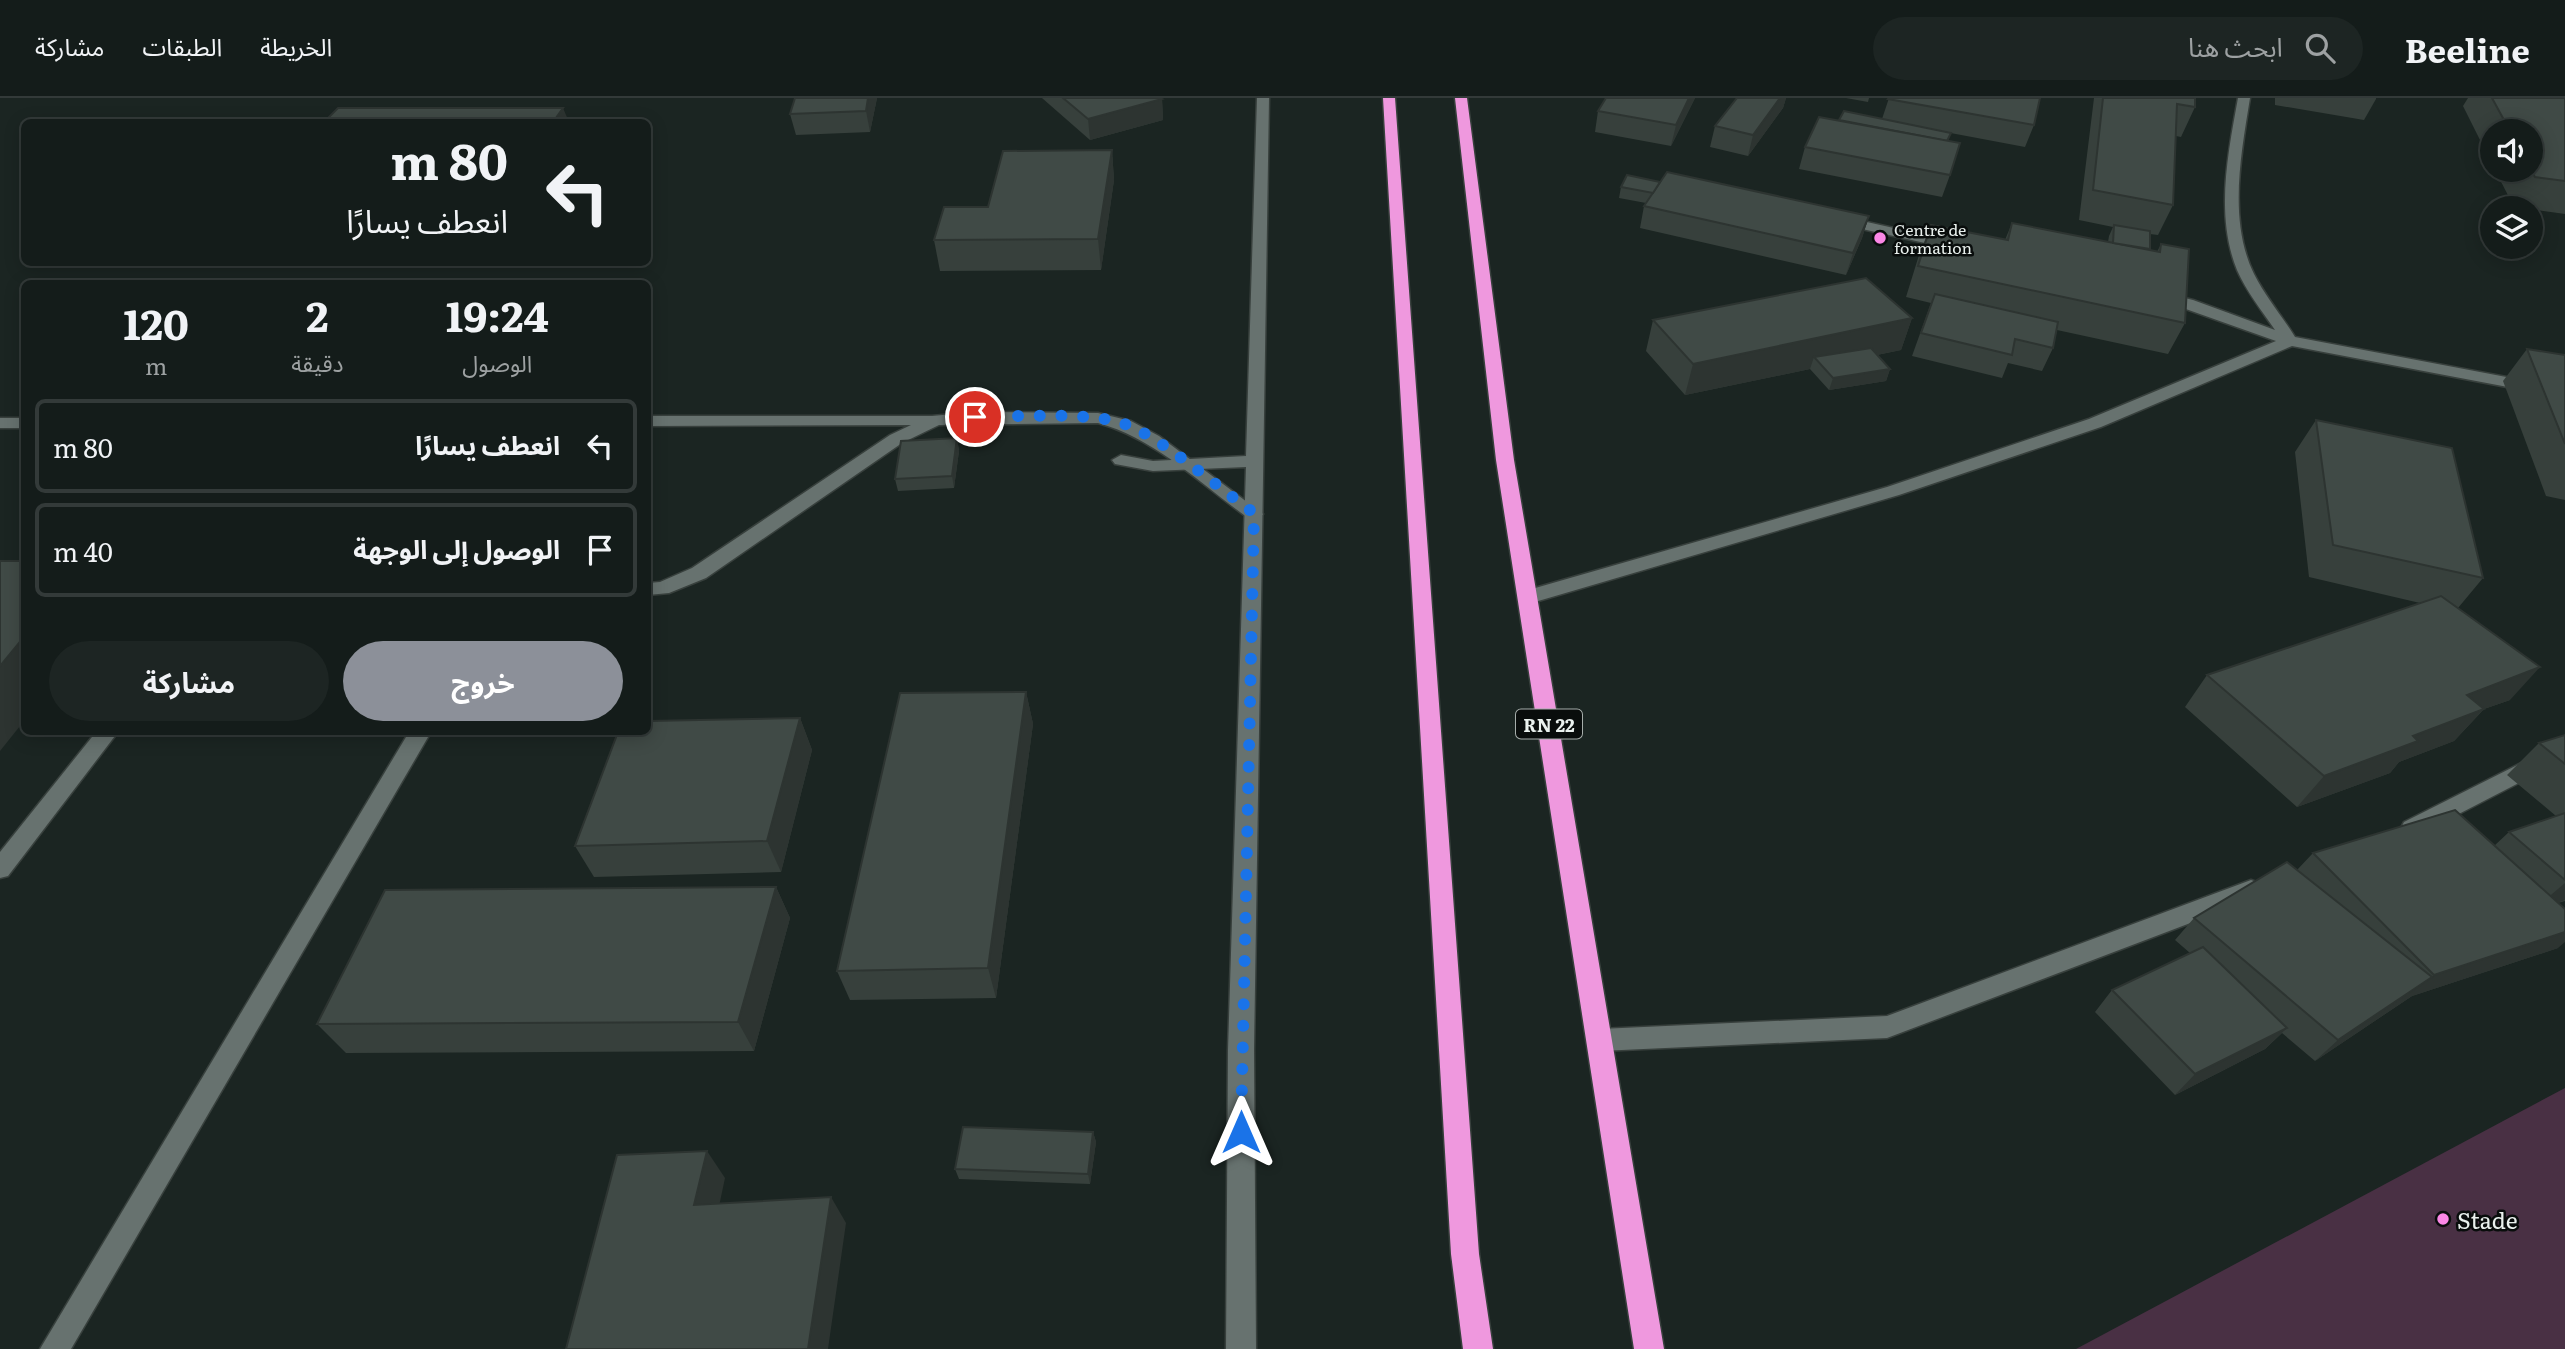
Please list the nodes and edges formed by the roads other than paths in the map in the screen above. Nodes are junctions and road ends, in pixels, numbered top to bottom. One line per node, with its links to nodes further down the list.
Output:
1 (1263, 98): 15 (street)
2 (1389, 98): 29 (highway)
3 (1461, 98): 19 (highway, RN 22)
4 (2244, 98): 8 (street)
5 (1825, 217): 6 (street)
6 (1972, 250)
7 (2150, 295): 8 (street)
8 (2290, 341): 9 (street); 19 (street)
9 (2565, 393)
10 (936, 420): 11 (street); 16 (street); 18 (street)
11 (651, 421)
12 (0, 423): 13 (street)
13 (21, 423)
14 (1121, 460): 16 (street)
15 (1255, 461): 16 (street); 17 (street)
16 (1186, 464): 17 (street)
17 (1254, 513): 28 (street)
18 (651, 589)
19 (1528, 597): 26 (highway, RN 22)
20 (105, 735): 24 (street)
21 (418, 735): 27 (street)
22 (2565, 749): 23 (street)
23 (2395, 836)
24 (0, 869)
25 (2278, 880): 26 (street)
26 (1600, 1041): 30 (highway, RN 22)
27 (55, 1349)
28 (1241, 1349)
29 (1478, 1349)
30 (1649, 1349)

